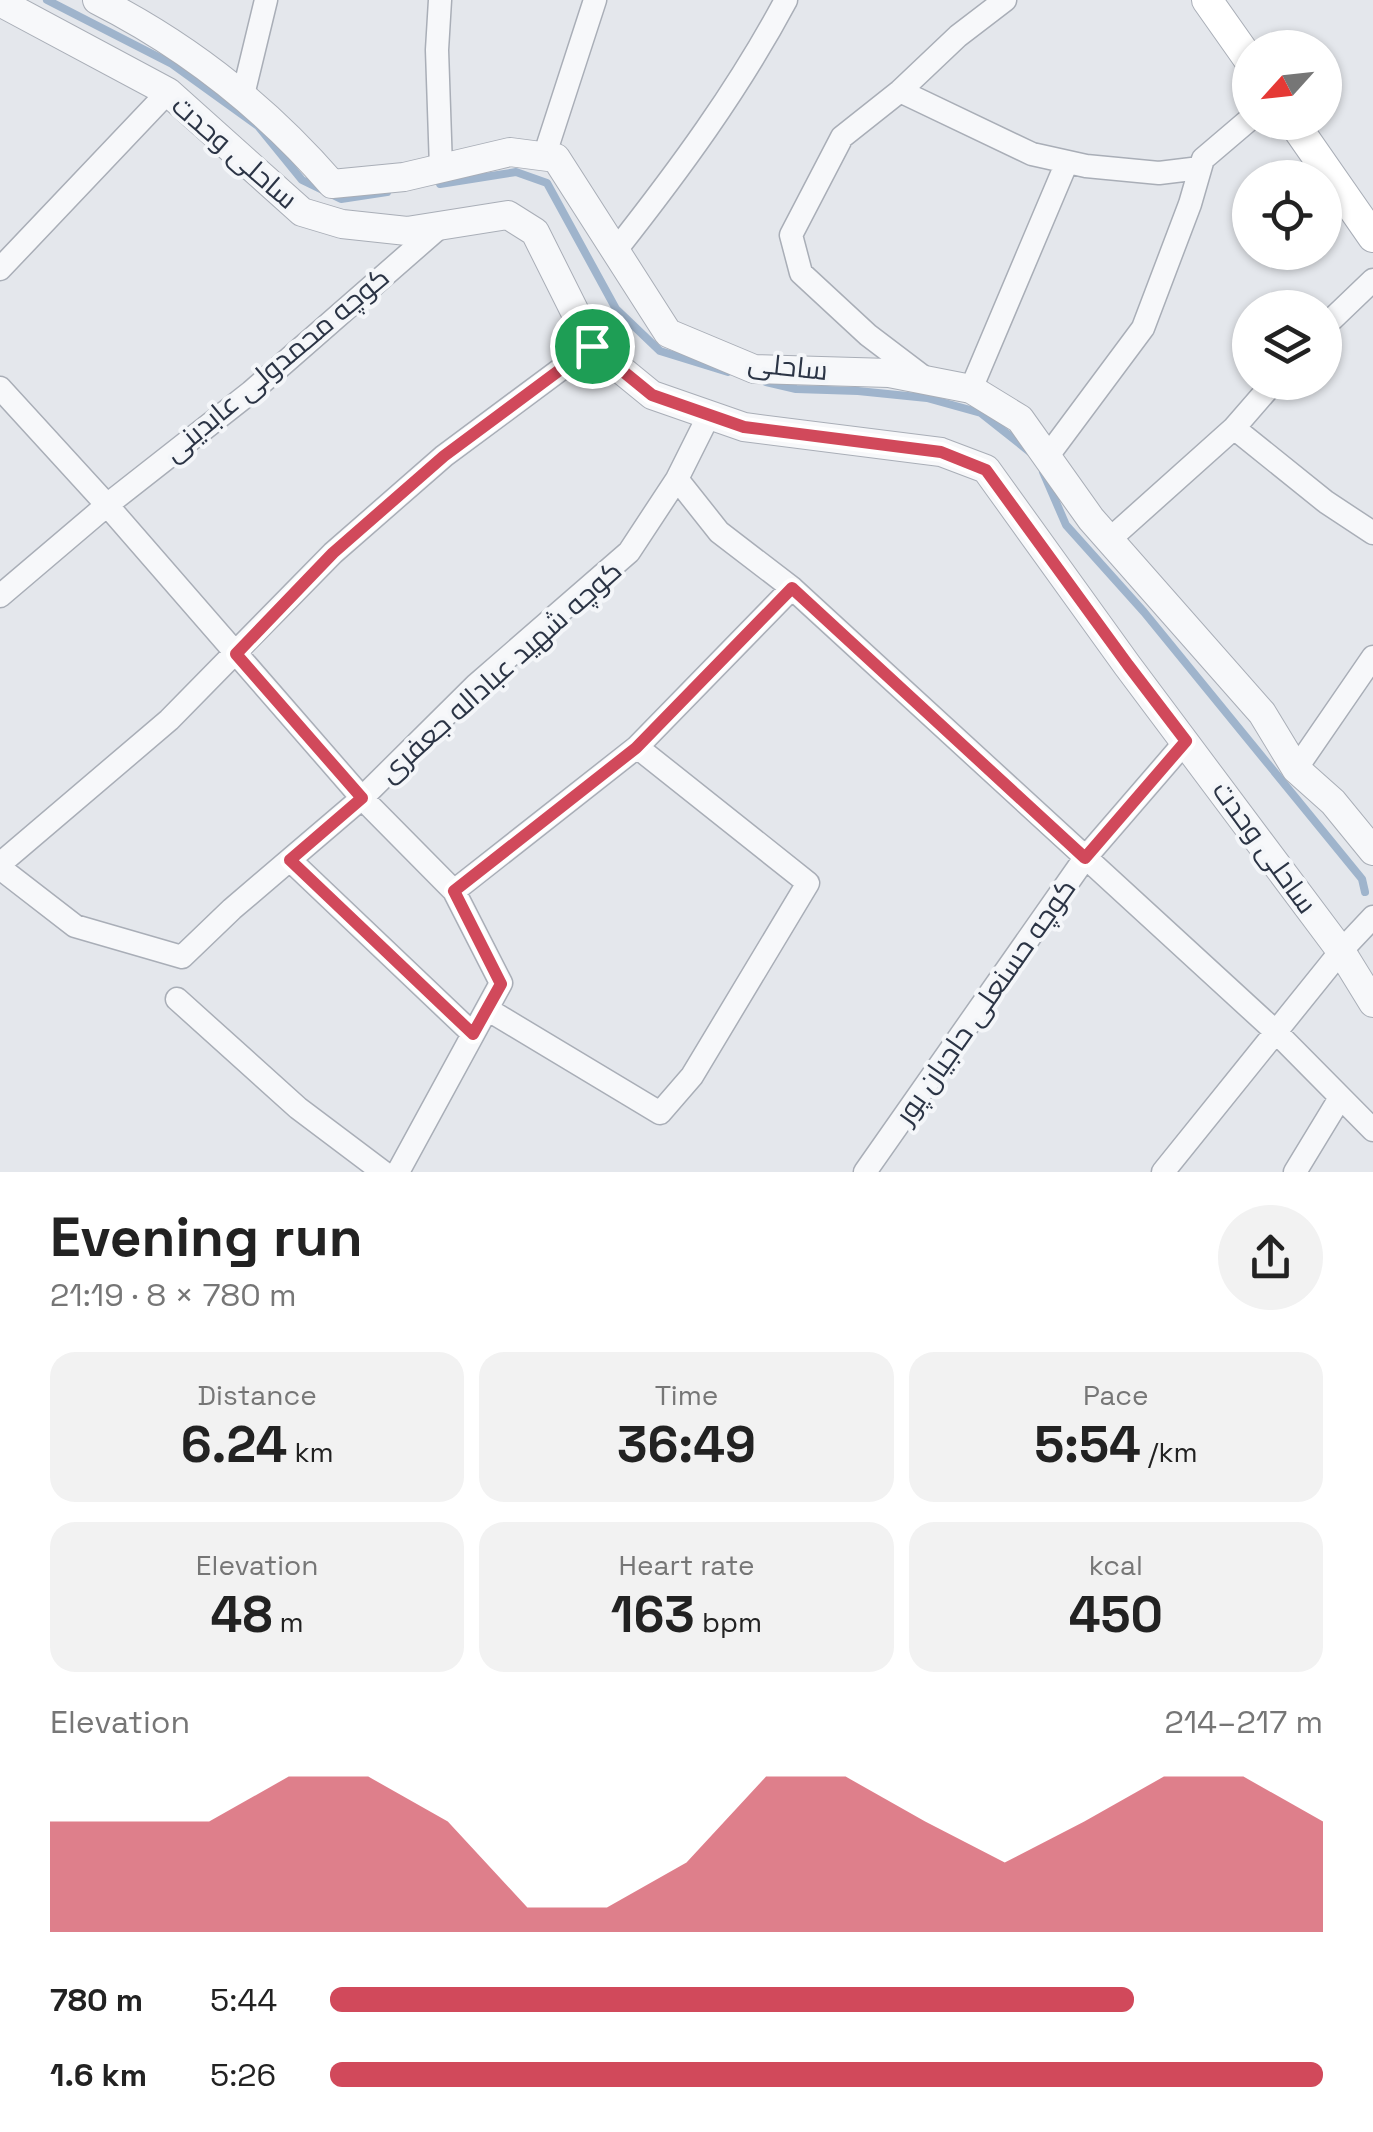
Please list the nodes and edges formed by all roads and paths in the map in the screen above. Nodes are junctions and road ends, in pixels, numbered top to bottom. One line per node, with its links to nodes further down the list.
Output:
1 (97, 0): 12 (street)
2 (266, 0): 12 (street)
3 (440, 0): 17 (street)
4 (595, 0): 15 (street)
5 (786, 0): 21 (street)
6 (1005, 0): 10 (street)
7 (1207, 0): 9 (main road)
8 (0, 2): 11 (street, ساحلی وحدت)
9 (1232, 35)
10 (900, 91): 16 (street); 26 (street)
11 (168, 92): 19 (street, ساحلی وحدت); 22 (street)
12 (243, 95): 17 (street)
13 (1232, 134): 18 (street)
14 (1306, 140): 20 (main road)
15 (544, 157): 17 (street); 21 (street, ساحلی)
16 (1067, 162): 18 (street); 28 (street)
17 (441, 168)
18 (1200, 168): 32 (street)
19 (444, 223): 25 (street, ساحلی وحدت); 34 (street, کوچه محمدولی عابدینی)
20 (1373, 237)
21 (616, 250): 26 (street, ساحلی)
22 (0, 269)
23 (1373, 280): 24 (street)
24 (1342, 310)
25 (592, 346): 30 (street, ساحلی وحدت); 39 (street, کوچه شهید عباداله جعفری)
26 (929, 381): 28 (street, ساحلی)
27 (0, 388): 34 (street)
28 (971, 389): 32 (street, ساحلی)
29 (1258, 400): 31 (street)
30 (709, 415): 33 (street, کوچه شهید عباداله جعفری); 41 (street, ساحلی وحدت)
31 (1234, 428): 35 (street); 36 (street)
32 (1047, 457): 36 (street, ساحلی)
33 (677, 479): 37 (street); 44 (street, کوچه شهید عباداله جعفری)
34 (107, 504): 38 (street, کوچه محمدولی عابدینی); 39 (street)
35 (1373, 533)
36 (1110, 539): 43 (street, ساحلی)
37 (792, 588): 42 (street); 46 (street)
38 (0, 596)
39 (236, 654): 44 (street); 48 (street, کوچه شهید عباداله جعفری)
40 (1373, 657): 43 (street)
41 (1186, 741): 46 (street, کوچه حسنعلی حاجیان پور); 51 (street, ساحلی وحدت)
42 (636, 748): 49 (street); 54 (street)
43 (1296, 769): 45 (street, ساحلی)
44 (362, 798): 47 (street, کوچه شهید عباداله جعفری); 49 (street)
45 (1373, 851)
46 (1085, 858): 55 (street); 61 (street, کوچه حسنعلی حاجیان پور)
47 (290, 860): 48 (street, کوچه شهید عباداله جعفری); 56 (street)
48 (0, 866)
49 (454, 891): 54 (street)
50 (1373, 918): 51 (street)
51 (1341, 950): 53 (street, ساحلی وحدت); 55 (street)
52 (176, 999): 59 (street)
53 (1373, 1004)
54 (487, 1008): 56 (street)
55 (1276, 1032): 57 (street); 62 (street)
56 (473, 1034): 60 (street)
57 (1340, 1098): 58 (street); 63 (street)
58 (1373, 1130)
59 (383, 1172)
60 (398, 1172)
61 (864, 1172)
62 (1163, 1172)
63 (1294, 1172)

